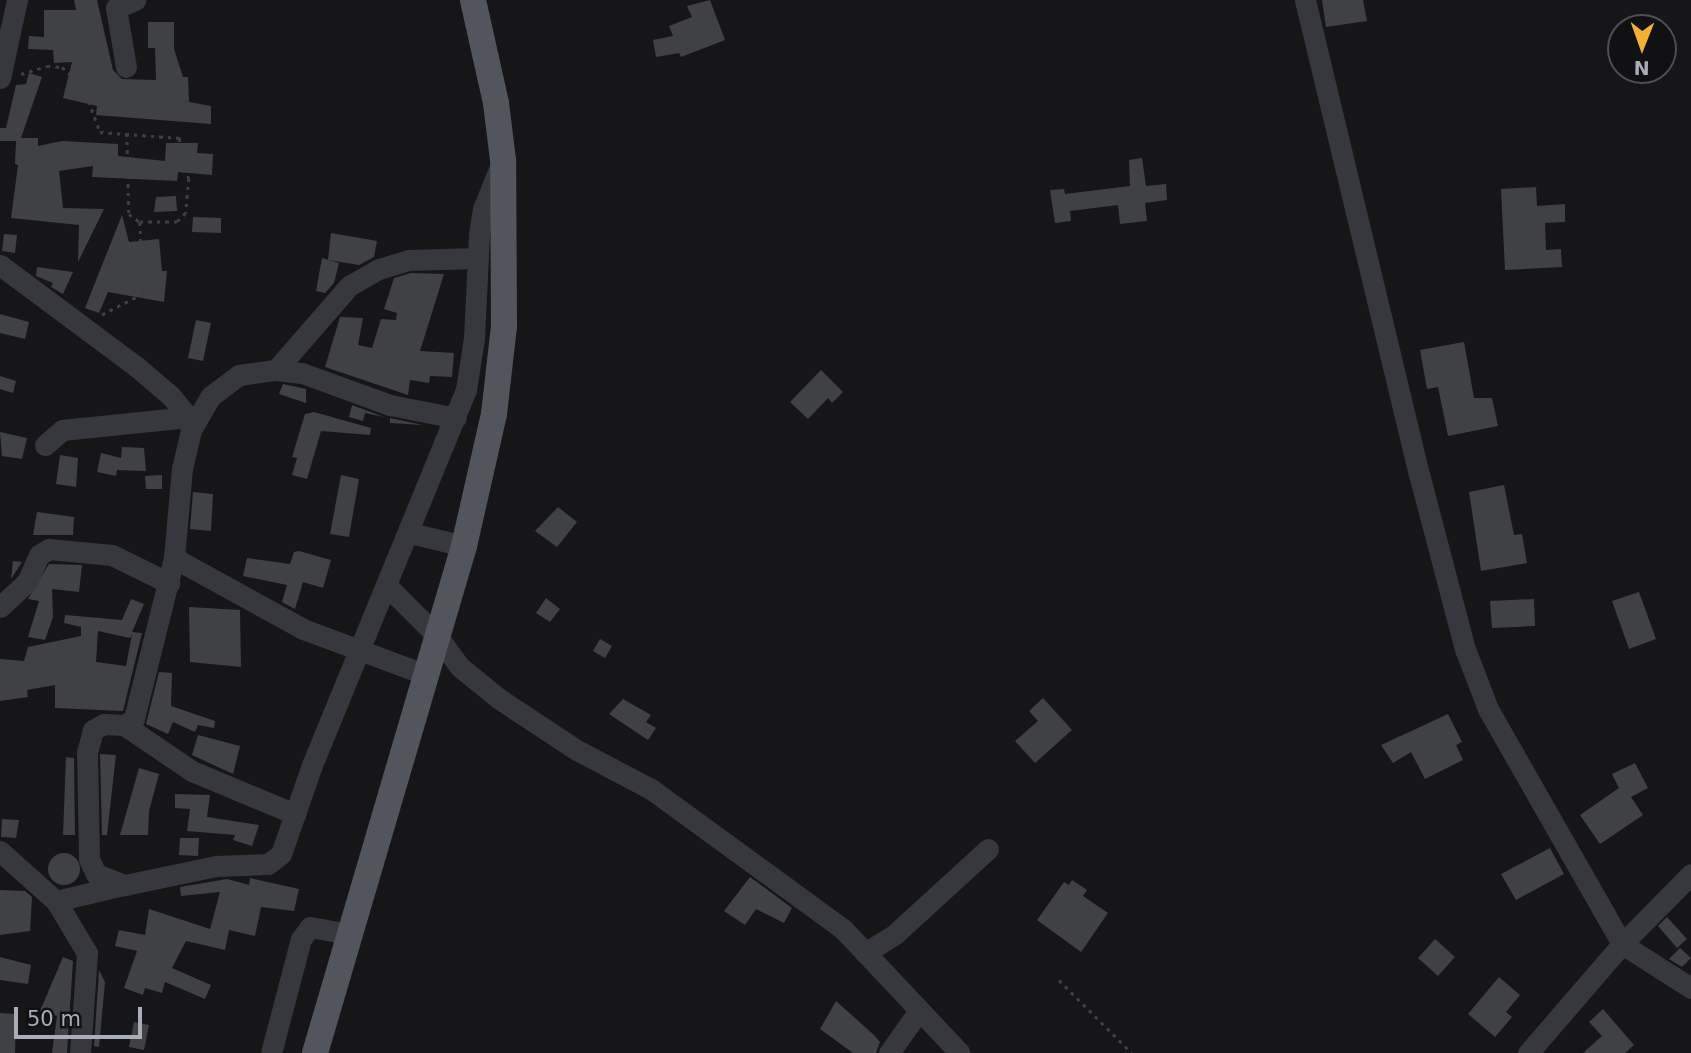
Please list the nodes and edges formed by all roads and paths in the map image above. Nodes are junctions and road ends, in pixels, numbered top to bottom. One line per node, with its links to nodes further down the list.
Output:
1 (18, 0): 6 (street)
2 (135, 0): 5 (street)
3 (473, 0): 8 (main road)
4 (1305, 0): 34 (street)
5 (126, 67)
6 (0, 77): 7 (path)
7 (127, 133): 9 (path); 9 (path)
8 (503, 160): 10 (street); 18 (main road)
9 (140, 222): 12 (path)
10 (477, 258): 13 (street); 14 (street)
11 (0, 265): 12 (street)
12 (79, 325): 15 (street)
13 (276, 370): 14 (street); 15 (street)
14 (456, 418): 17 (street)
15 (190, 424): 16 (street); 19 (street)
16 (45, 445)
17 (410, 533): 18 (street); 21 (street)
18 (464, 546): 23 (main road)
19 (174, 558): 20 (street); 24 (street)
20 (169, 583): 22 (street); 26 (street)
21 (387, 586): 23 (street); 24 (street)
22 (0, 607)
23 (438, 637): 25 (main road); 35 (street)
24 (358, 653): 25 (street); 27 (street)
25 (427, 675): 33 (main road)
26 (124, 725): 27 (street); 31 (street)
27 (295, 814): 31 (street)
28 (988, 849): 35 (street)
29 (0, 851): 32 (street)
30 (1691, 874): 34 (street)
31 (125, 885): 32 (street)
32 (56, 901): 39 (street)
33 (350, 934): 40 (street); 41 (main road)
34 (1622, 944): 37 (street); 45 (street)
35 (865, 953): 38 (street)
36 (1059, 980): 44 (path)
37 (1691, 988)
38 (918, 1012): 42 (street); 43 (street)
39 (80, 1053)
40 (271, 1053)
41 (315, 1053)
42 (888, 1053)
43 (960, 1053)
44 (1132, 1053)
45 (1528, 1053)

